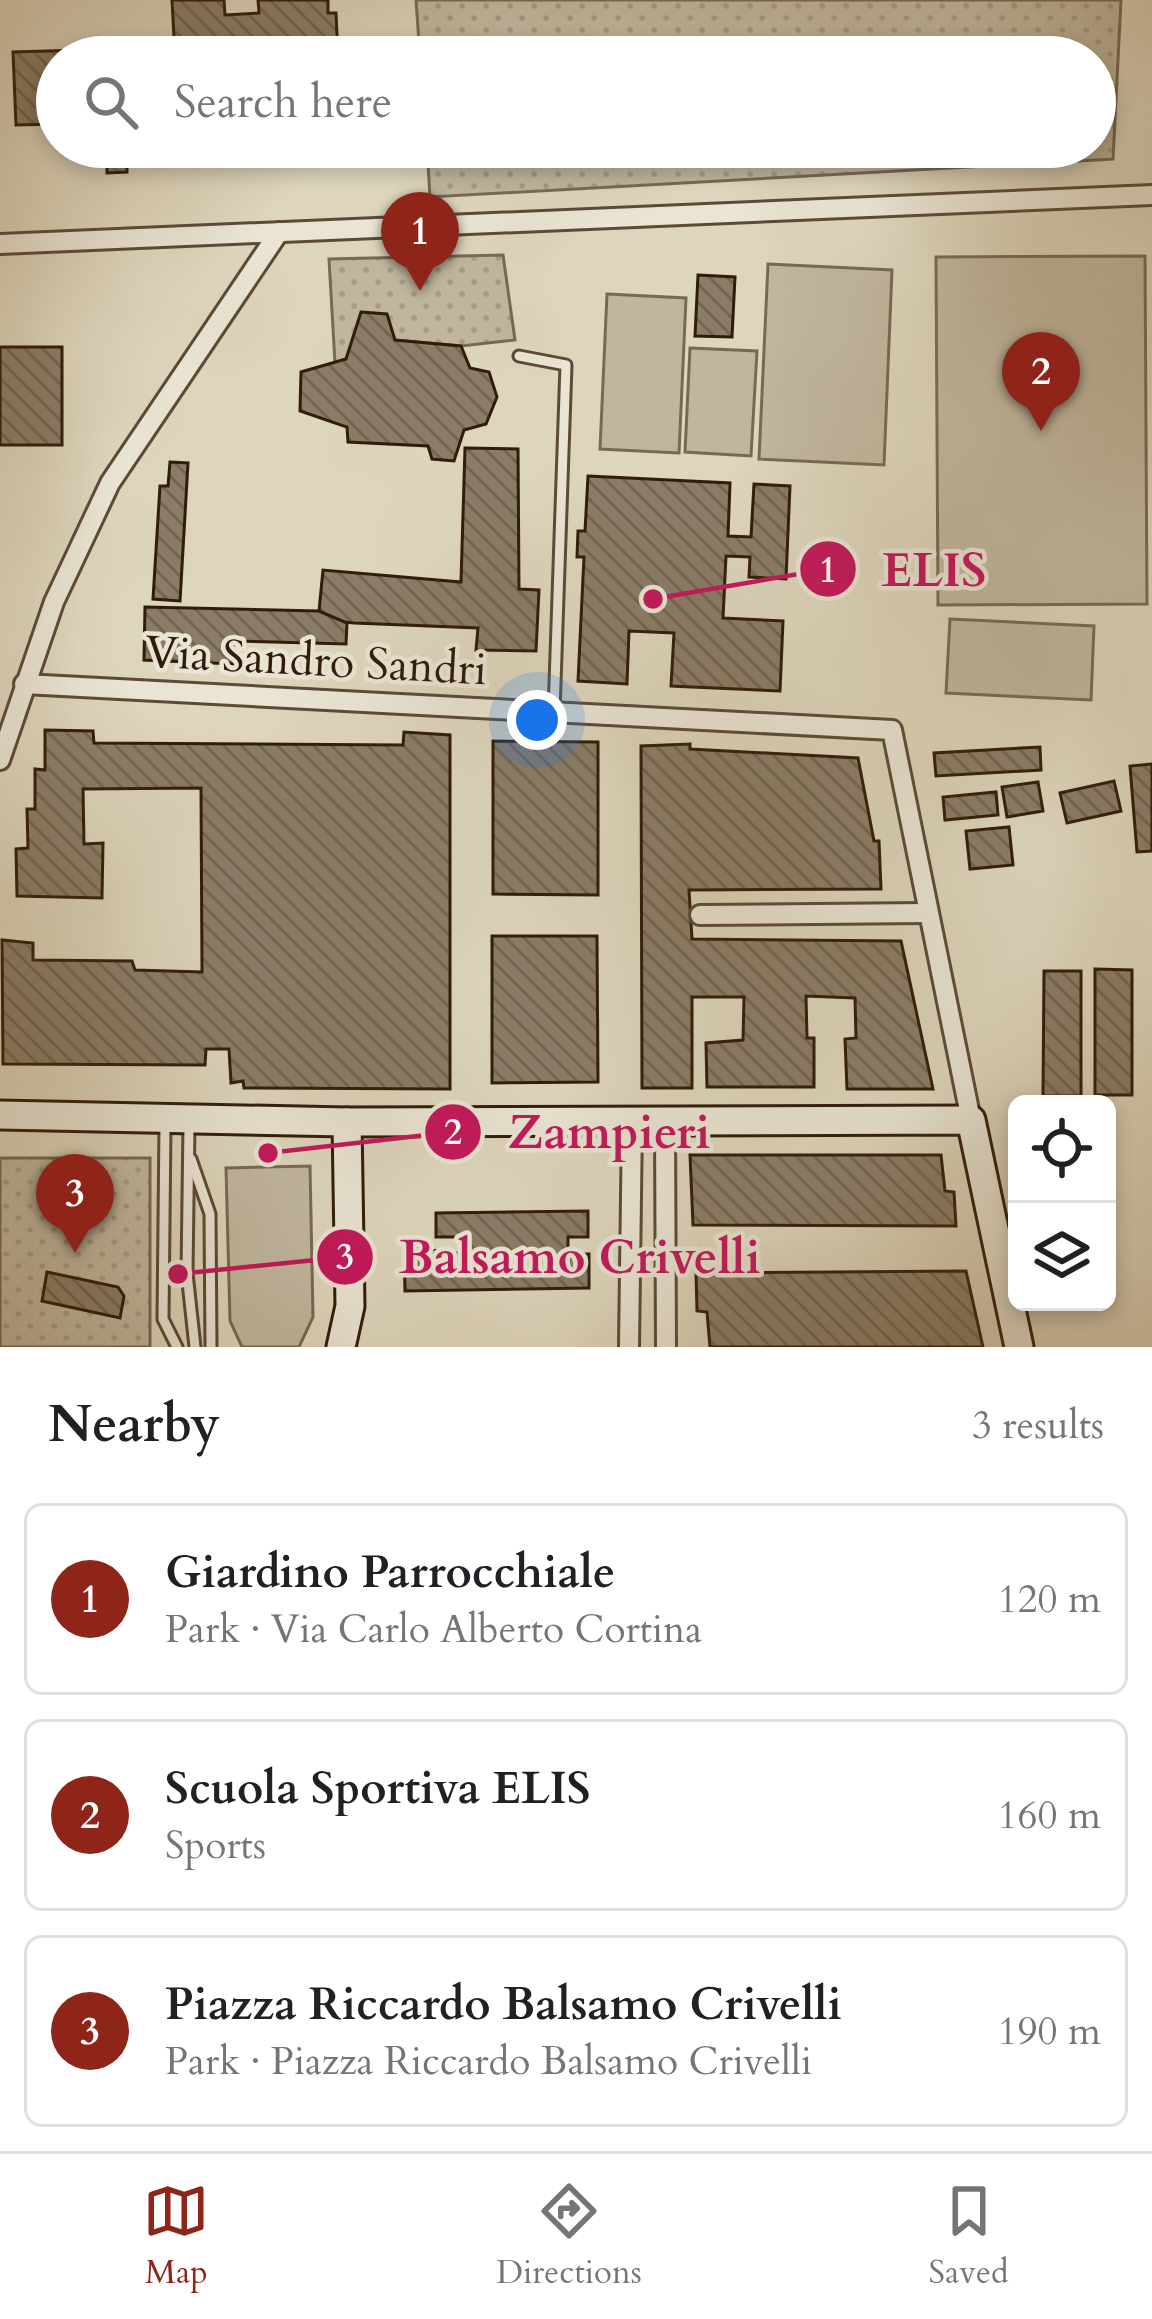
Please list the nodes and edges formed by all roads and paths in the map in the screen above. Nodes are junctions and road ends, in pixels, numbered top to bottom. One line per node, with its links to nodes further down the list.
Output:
1 (1150, 197): 2 (street)
2 (279, 232): 3 (street); 5 (street)
3 (0, 244)
4 (519, 356): 6 (lane)
5 (24, 684): 6 (street, Via Sandro Sandri); 7 (street)
6 (554, 712): 9 (street, Via Sandro Sandri)
7 (4, 732): 8 (street)
8 (0, 760)
9 (926, 913): 10 (street); 13 (street)
10 (700, 916)
11 (0, 1114): 12 (street)
12 (177, 1119): 16 (street); 17 (lane); 18 (lane)
13 (971, 1120): 15 (street); 24 (street)
14 (632, 1121): 15 (street); 16 (street); 22 (street)
15 (665, 1121): 23 (street)
16 (347, 1122): 21 (street)
17 (190, 1154): 19 (lane); 20 (lane)
18 (177, 1347)
19 (195, 1347)
20 (211, 1347)
21 (341, 1347)
22 (629, 1347)
23 (666, 1347)
24 (1018, 1347)

